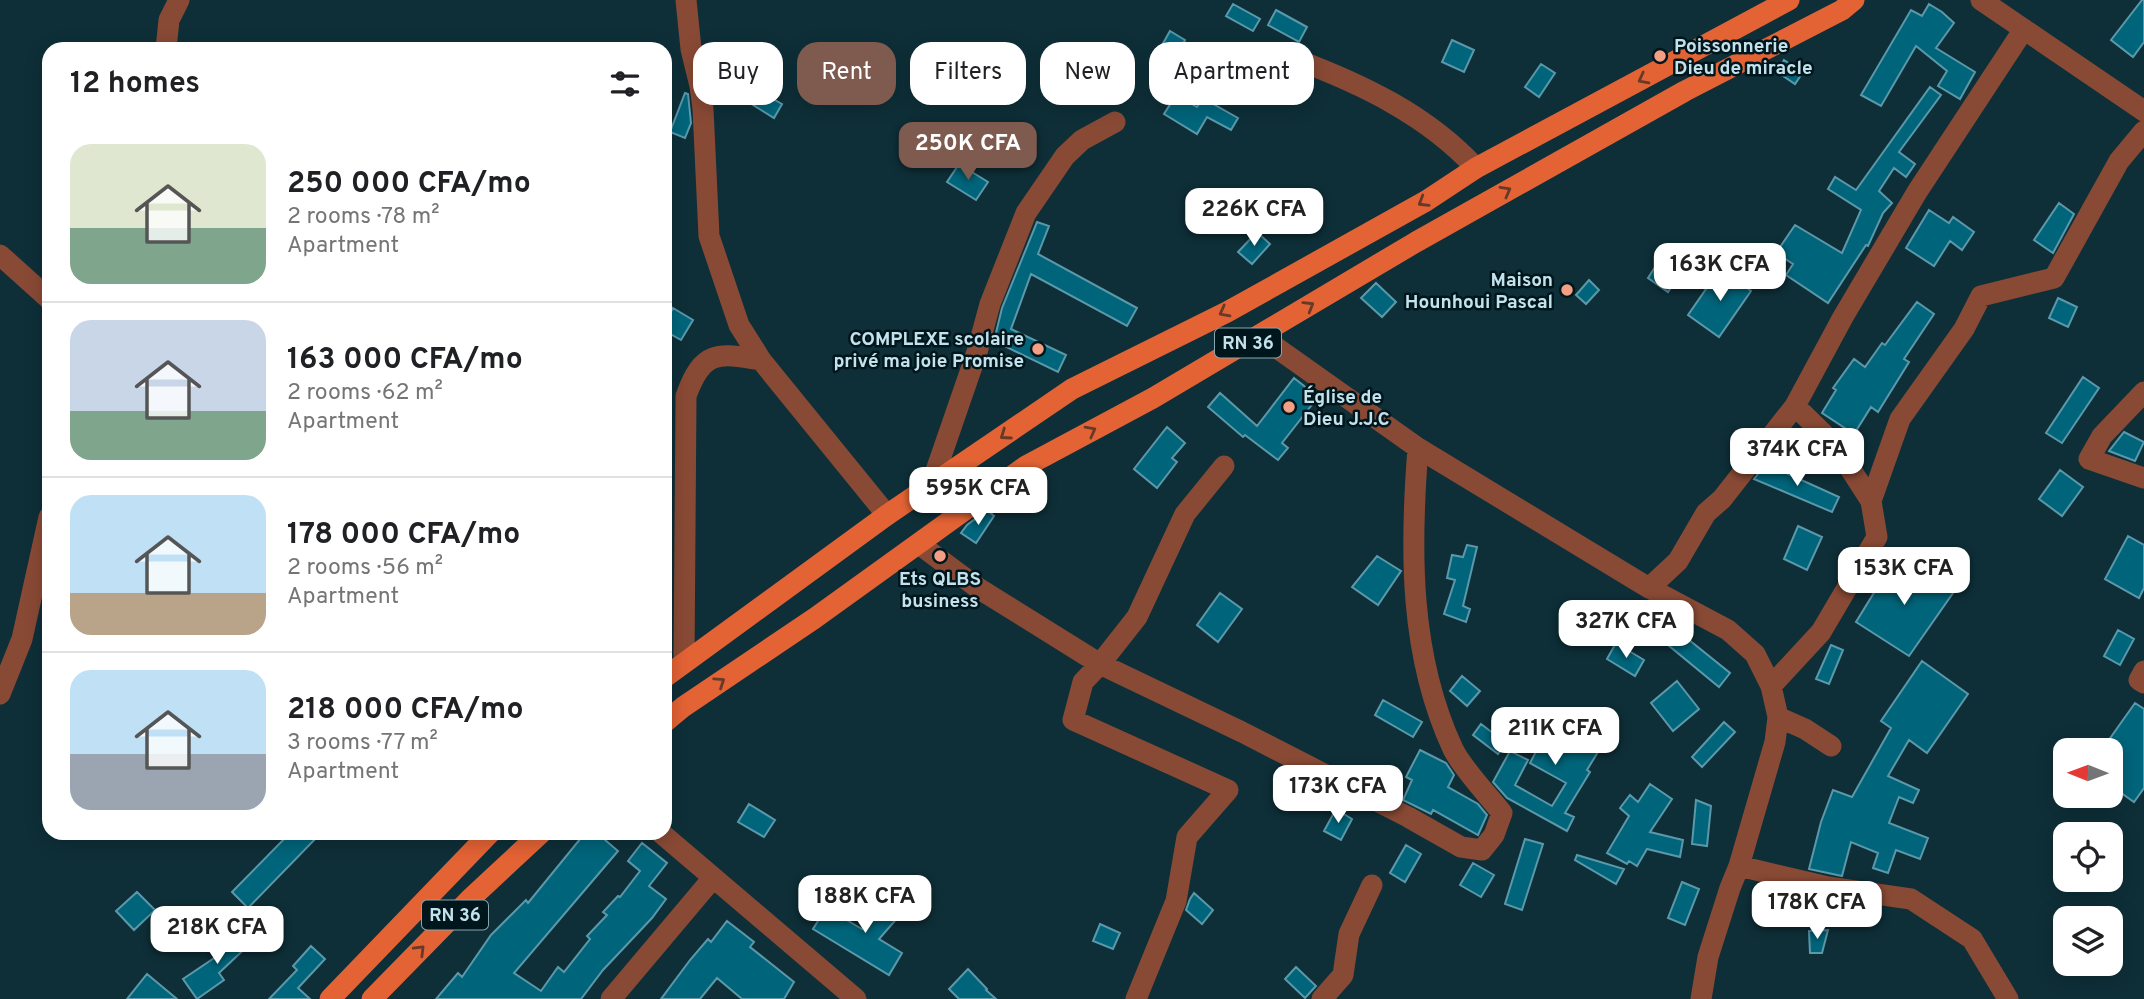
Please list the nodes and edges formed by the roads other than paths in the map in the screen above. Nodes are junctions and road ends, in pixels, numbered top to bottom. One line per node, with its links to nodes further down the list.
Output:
1 (179, 0): 7 (street)
2 (686, 0): 16 (street)
3 (1789, 0): 12 (main road, RN 36, one-way to 12)
4 (1854, 0): 15 (main road, RN 36, one-way to 4)
5 (1981, 0): 6 (street)
6 (2024, 29): 9 (street); 18 (street)
7 (167, 42)
8 (1314, 66): 12 (street)
9 (2144, 111)
10 (1115, 122): 23 (street)
11 (2144, 131): 24 (street)
12 (1476, 168): 23 (main road, RN 36, one-way to 23)
13 (0, 255): 14 (street)
14 (42, 293)
15 (1260, 336): 19 (street); 26 (main road, RN 36, one-way to 15)
16 (761, 360): 22 (street); 25 (street)
17 (2144, 392): 21 (street)
18 (1795, 406): 24 (street); 28 (street)
19 (1418, 448): 28 (street); 30 (street)
20 (1224, 466): 30 (street)
21 (2144, 478)
22 (674, 488): 29 (street)
23 (930, 488): 25 (main road, RN 36)
24 (1871, 501): 34 (street)
25 (887, 515): 29 (main road, RN 36)
26 (919, 544): 30 (street); 36 (main road, RN 36, one-way to 26)
27 (42, 549): 35 (street)
28 (1649, 588): 34 (street)
29 (684, 661): 31 (main road, RN 36)
30 (1100, 664): 49 (street)
31 (672, 671)
32 (2144, 671): 33 (street)
33 (2144, 683)
34 (1771, 686): 37 (street)
35 (0, 694)
36 (672, 716)
37 (1778, 717): 38 (street); 42 (street)
38 (1831, 746)
39 (483, 840): 46 (main road, RN 36)
40 (533, 840): 47 (main road, RN 36, one-way to 40)
41 (669, 840): 43 (street)
42 (1739, 866): 51 (street); 52 (street)
43 (713, 878): 45 (street); 48 (street)
44 (1372, 885): 50 (street)
45 (842, 995)
46 (330, 999)
47 (372, 999)
48 (611, 999)
49 (1136, 999)
50 (1322, 999)
51 (1701, 999)
52 (2008, 999)

